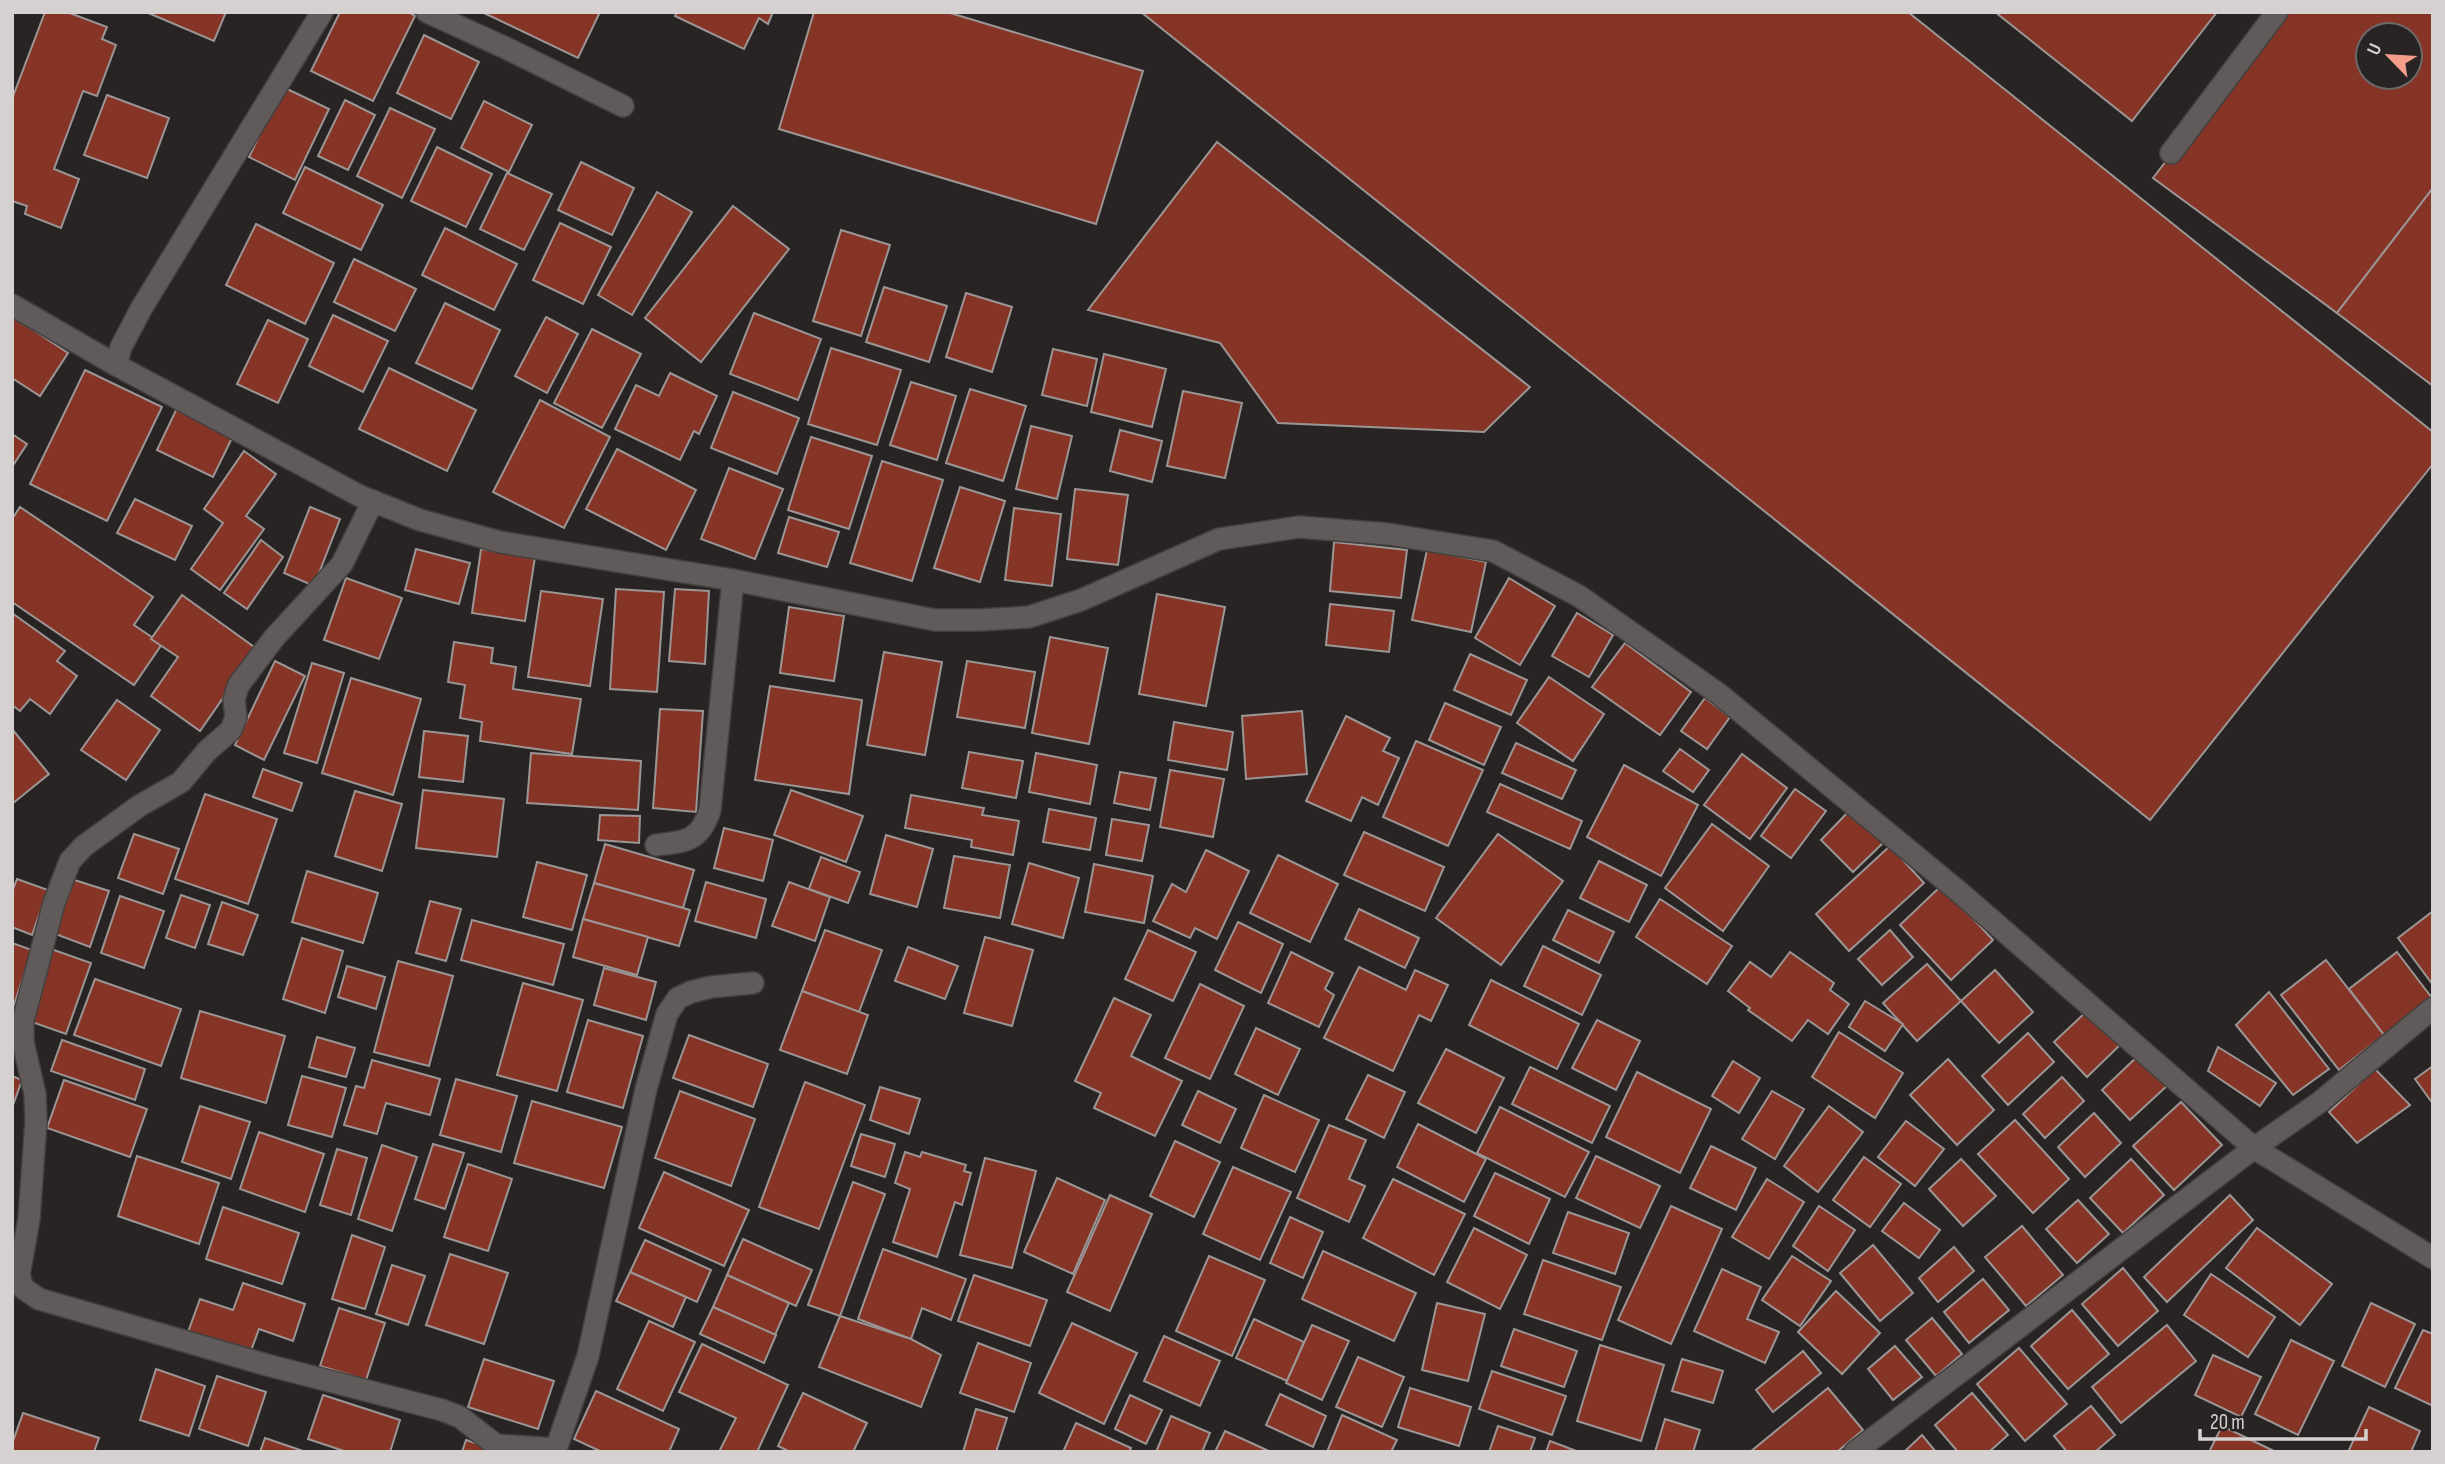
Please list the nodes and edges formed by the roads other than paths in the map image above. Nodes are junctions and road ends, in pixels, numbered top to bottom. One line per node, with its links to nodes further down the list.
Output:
1 (322, 12): 7 (street)
2 (427, 12): 4 (street)
3 (2277, 12): 5 (street)
4 (623, 106)
5 (2171, 153)
6 (12, 305): 7 (street)
7 (119, 356): 8 (street)
8 (373, 501): 9 (street); 15 (street)
9 (733, 580): 10 (street); 13 (street)
10 (656, 845)
11 (753, 983): 15 (street)
12 (2433, 1008): 13 (street)
13 (2254, 1148): 14 (street); 16 (street)
14 (2433, 1258)
15 (555, 1450)
16 (1855, 1452)

